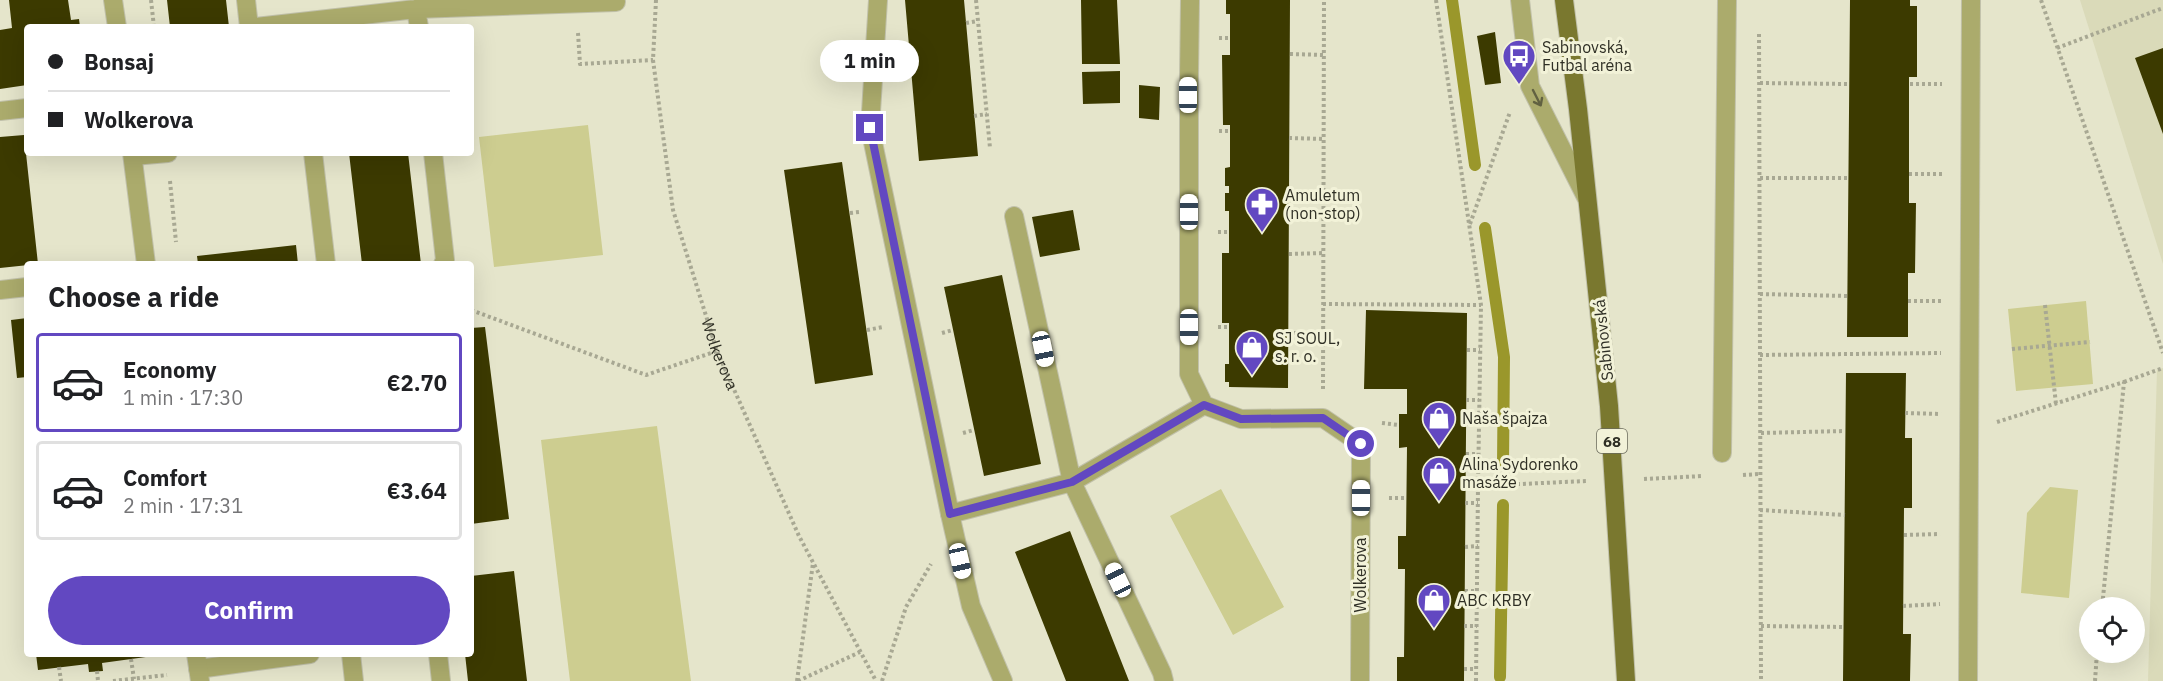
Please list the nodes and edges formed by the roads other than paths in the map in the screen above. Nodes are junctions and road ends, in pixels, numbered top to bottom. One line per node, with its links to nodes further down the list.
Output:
1 (113, 0): 11 (street)
2 (246, 0): 12 (street)
3 (878, 0): 30 (street)
4 (1190, 0): 27 (street)
5 (1520, 0): 20 (street, one-way to 20)
6 (1564, 0): 20 (main road, Sabinovská / 68)
7 (1727, 0): 28 (street)
8 (1971, 0): 41 (street)
9 (616, 2): 10 (street)
10 (417, 9): 13 (street); 14 (street)
11 (117, 24)
12 (249, 24)
13 (305, 24)
14 (419, 24)
15 (24, 108): 16 (street)
16 (0, 111)
17 (133, 156): 22 (street)
18 (313, 156): 23 (street)
19 (433, 156): 24 (street)
20 (1588, 202): 40 (main road, Sabinovská / 68)
21 (1014, 216): 29 (street)
22 (147, 261)
23 (326, 261)
24 (444, 261)
25 (24, 287): 26 (street)
26 (0, 290)
27 (1204, 405): 29 (street); 39 (street, Wolkerova)
28 (1722, 453)
29 (1072, 482): 30 (street); 38 (street)
30 (950, 514): 37 (street)
31 (286, 657): 34 (street)
32 (351, 657): 35 (street)
33 (438, 657): 36 (street)
34 (198, 668)
35 (354, 681)
36 (441, 681)
37 (1004, 681)
38 (1164, 681)
39 (1360, 681)
40 (1626, 681)
41 (1968, 681)

